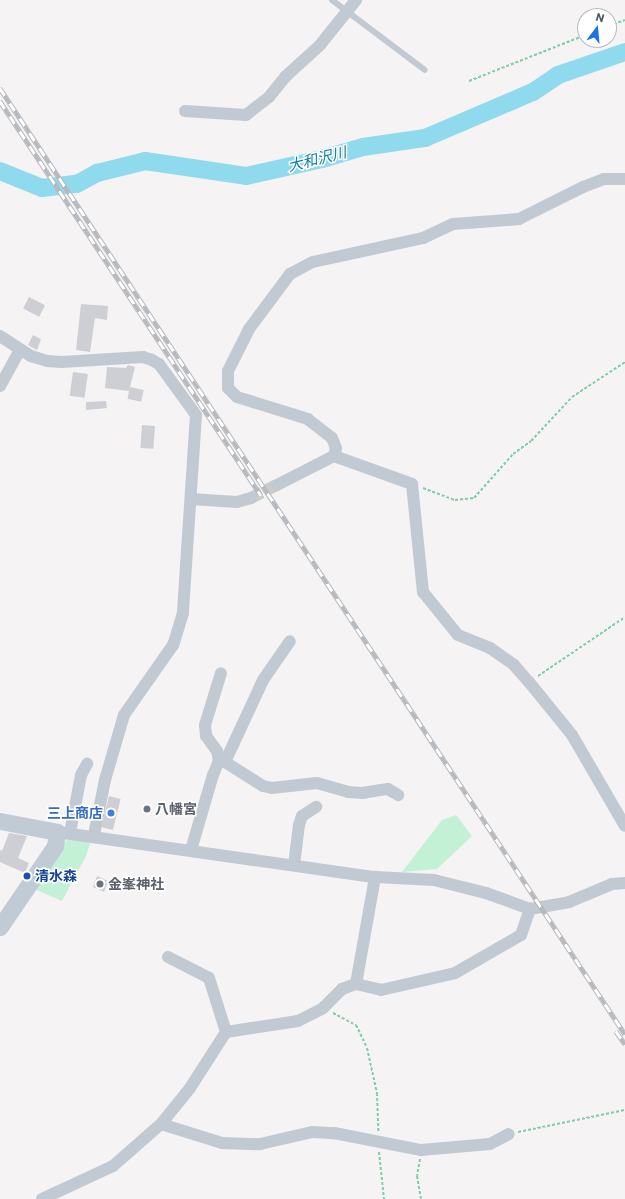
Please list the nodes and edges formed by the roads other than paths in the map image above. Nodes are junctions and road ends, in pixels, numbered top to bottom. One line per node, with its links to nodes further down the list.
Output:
1 (332, 0): 3 (lane)
2 (356, 0): 3 (street)
3 (347, 12): 4 (lane); 5 (street)
4 (425, 70)
5 (185, 111)
6 (625, 179): 10 (street)
7 (0, 336): 8 (street)
8 (20, 350): 9 (street); 13 (street)
9 (0, 386)
10 (334, 456): 11 (street); 21 (street)
11 (277, 485)
12 (251, 498): 13 (street)
13 (191, 499): 23 (street)
14 (290, 641): 16 (street)
15 (221, 674): 16 (street)
16 (222, 761): 18 (street); 24 (street)
17 (87, 764): 22 (street)
18 (398, 795)
19 (316, 807): 25 (street)
20 (0, 821): 22 (main road)
21 (625, 826)
22 (64, 833): 23 (street); 29 (main road)
23 (94, 836): 24 (street)
24 (191, 850): 25 (street)
25 (294, 865): 26 (street)
26 (375, 877): 28 (street); 31 (street)
27 (625, 883): 28 (street)
28 (530, 909): 31 (street)
29 (0, 927)
30 (168, 957): 32 (street)
31 (356, 984): 32 (street)
32 (226, 1032): 33 (street)
33 (161, 1124): 34 (street); 35 (street)
34 (509, 1134)
35 (42, 1199)

